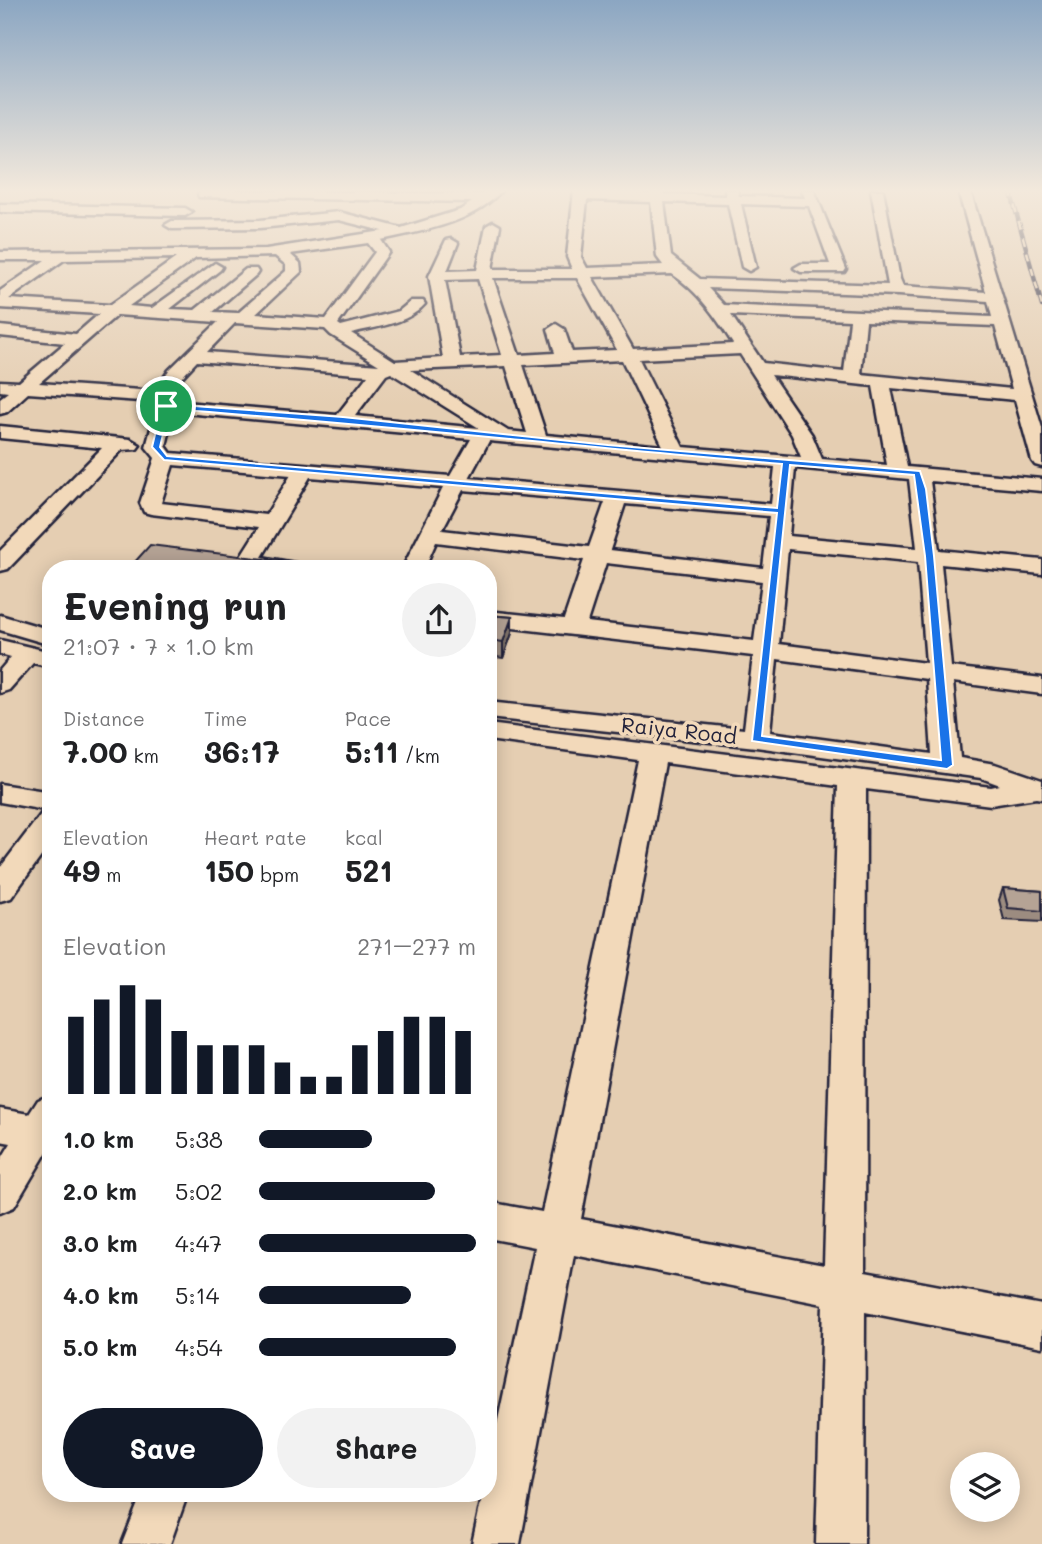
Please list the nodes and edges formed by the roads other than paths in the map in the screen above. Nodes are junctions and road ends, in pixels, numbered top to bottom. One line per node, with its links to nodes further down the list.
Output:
1 (52, 262): 26 (street)
2 (181, 262): 28 (street)
3 (292, 262): 34 (street)
4 (376, 262): 36 (street)
5 (443, 262): 21 (street)
6 (486, 262): 20 (street)
7 (577, 262): 19 (street)
8 (669, 262): 15 (street)
9 (748, 262): 16 (street)
10 (836, 262): 17 (street)
11 (889, 262): 24 (street)
12 (983, 262): 25 (street)
13 (697, 265): 15 (street)
14 (215, 267): 30 (street)
15 (673, 267): 19 (street); 22 (street)
16 (749, 267)
17 (788, 268)
18 (251, 272): 31 (street)
19 (582, 273): 20 (street); 41 (street)
20 (484, 274): 21 (street); 44 (street)
21 (437, 276): 45 (street)
22 (696, 283): 23 (street); 29 (street)
23 (873, 289): 24 (street); 33 (street)
24 (898, 290): 25 (street)
25 (995, 298): 35 (street)
26 (0, 300): 28 (street)
27 (417, 304): 36 (street)
28 (113, 310): 30 (street); 39 (street)
29 (719, 310): 32 (street); 40 (street)
30 (155, 313): 31 (street)
31 (198, 316): 34 (street)
32 (858, 316): 33 (street); 48 (street)
33 (878, 317): 35 (street)
34 (236, 319): 36 (street); 42 (street)
35 (1004, 322): 52 (street)
36 (333, 328): 46 (street)
37 (555, 329): 43 (street)
38 (0, 331): 39 (street)
39 (80, 339): 51 (street)
40 (744, 349): 41 (street); 47 (street)
41 (627, 353): 43 (street); 62 (street)
42 (193, 356): 46 (street); 53 (street)
43 (565, 356): 44 (street)
44 (512, 358): 45 (street); 59 (street)
45 (452, 361): 46 (street)
46 (385, 368): 55 (street); 58 (street)
47 (757, 368): 48 (street); 65 (street)
48 (852, 378): 49 (street)
49 (881, 382): 52 (street); 67 (street)
50 (0, 386): 51 (street)
51 (23, 388): 53 (street); 54 (street)
52 (1023, 395): 63 (street)
53 (163, 401): 55 (street); 61 (street)
54 (0, 408)
55 (343, 419): 57 (street)
56 (0, 432): 60 (street)
57 (483, 434): 58 (street); 68 (street)
58 (506, 437): 59 (street)
59 (540, 441): 62 (street)
60 (117, 444): 61 (street); 75 (street)
61 (160, 453): 66 (street); 72 (street)
62 (677, 454): 64 (street)
63 (1042, 461)
64 (786, 462): 65 (street); 71 (street)
65 (814, 464): 67 (street)
66 (305, 469): 68 (street); 72 (street)
67 (908, 472): 69 (street); 77 (street)
68 (459, 482): 70 (street); 73 (street)
69 (1042, 485)
70 (617, 496): 71 (street); 76 (street)
71 (781, 511): 74 (street)
72 (272, 522): 78 (street)
73 (428, 535): 76 (street); 79 (street)
74 (777, 541): 77 (street); 82 (street)
75 (10, 543): 80 (street)
76 (596, 555): 82 (street); 85 (street)
77 (929, 556): 81 (street); 90 (street)
78 (253, 560)
79 (417, 560)
80 (0, 564)
81 (1042, 567)
82 (774, 576): 88 (street)
83 (497, 619): 85 (street)
84 (0, 622): 86 (street)
85 (573, 627): 88 (street)
86 (42, 635)
87 (0, 647): 89 (street)
88 (766, 650): 90 (street); 95 (street)
89 (38, 658): 91 (street)
90 (939, 673): 92 (street); 97 (street)
91 (0, 685)
92 (1042, 686)
93 (497, 711): 95 (street, Raiya Road)
94 (497, 733): 96 (street, Raiya Road)
95 (756, 739): 97 (street, Raiya Road)
96 (654, 751): 98 (street, Raiya Road); 109 (street)
97 (947, 765): 99 (street, Raiya Road)
98 (852, 779): 99 (street, Raiya Road); 110 (street)
99 (1038, 790)
100 (0, 793): 101 (street)
101 (42, 800)
102 (42, 833): 103 (street)
103 (0, 890)
104 (0, 1125): 105 (street)
105 (42, 1126)
106 (42, 1133): 107 (street)
107 (0, 1195)
108 (497, 1222): 109 (street)
109 (559, 1234): 110 (street); 114 (street)
110 (843, 1289): 111 (street); 115 (street)
111 (1042, 1326)
112 (162, 1502): 113 (street)
113 (146, 1544)
114 (496, 1544)
115 (839, 1544)

